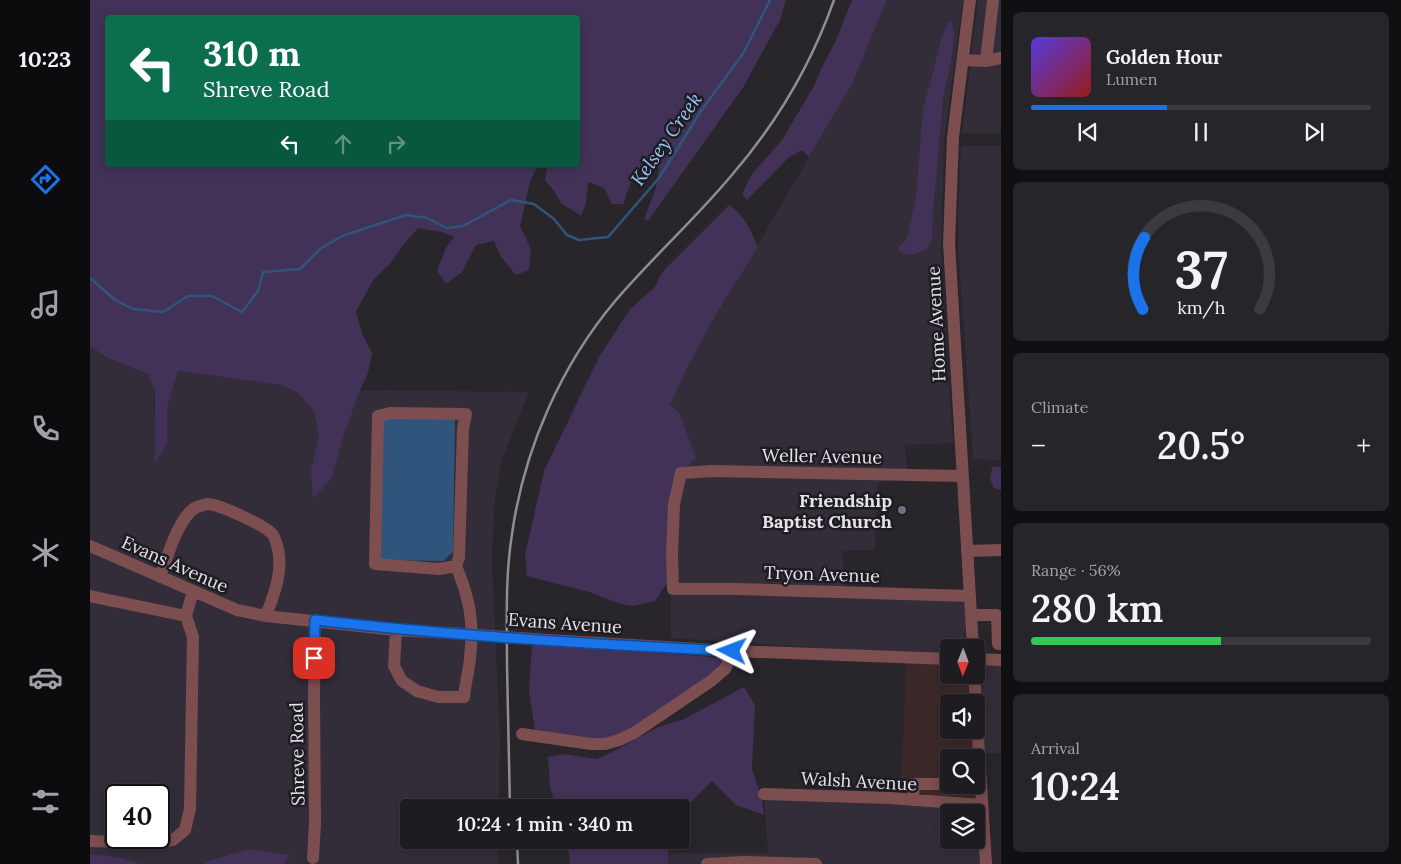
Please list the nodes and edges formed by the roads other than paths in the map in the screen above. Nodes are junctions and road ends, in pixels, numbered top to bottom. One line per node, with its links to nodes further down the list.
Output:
1 (970, 0): 4 (street, Home Avenue)
2 (993, 0): 5 (street)
3 (1001, 58): 5 (street)
4 (963, 60): 5 (street); 6 (street, Home Avenue)
5 (986, 61)
6 (962, 476): 9 (street, Home Avenue); 12 (street, Weller Avenue)
7 (90, 546): 11 (street, Evans Avenue)
8 (1001, 550): 9 (street)
9 (967, 552): 15 (street, Home Avenue)
10 (456, 566): 10 (street); 20 (street)
11 (160, 577): 13 (street, Evans Avenue); 18 (street)
12 (673, 589): 15 (street, Tryon Avenue)
13 (193, 591): 17 (street); 18 (street, Evans Avenue)
14 (90, 596): 17 (street)
15 (970, 596): 16 (street, Home Avenue)
16 (971, 615): 21 (street, Home Avenue); 22 (street)
17 (186, 616): 32 (street)
18 (266, 616): 19 (street, Evans Avenue)
19 (315, 620): 20 (street, Evans Avenue); 34 (street, Shreve Road)
20 (396, 630): 23 (street, Evans Avenue, bridge)
21 (972, 639)
22 (1001, 644)
23 (732, 651): 24 (street, Evans Avenue); 27 (street)
24 (940, 659)
25 (985, 660): 26 (street)
26 (1001, 660)
27 (522, 734)
28 (940, 784): 30 (street)
29 (764, 794): 30 (street, Walsh Avenue)
30 (913, 800): 31 (street, Walsh Avenue)
31 (968, 804)
32 (90, 841)
33 (985, 849): 38 (street)
34 (312, 858)
35 (707, 864): 36 (street)
36 (796, 864): 37 (street)
37 (816, 864)
38 (986, 864)

